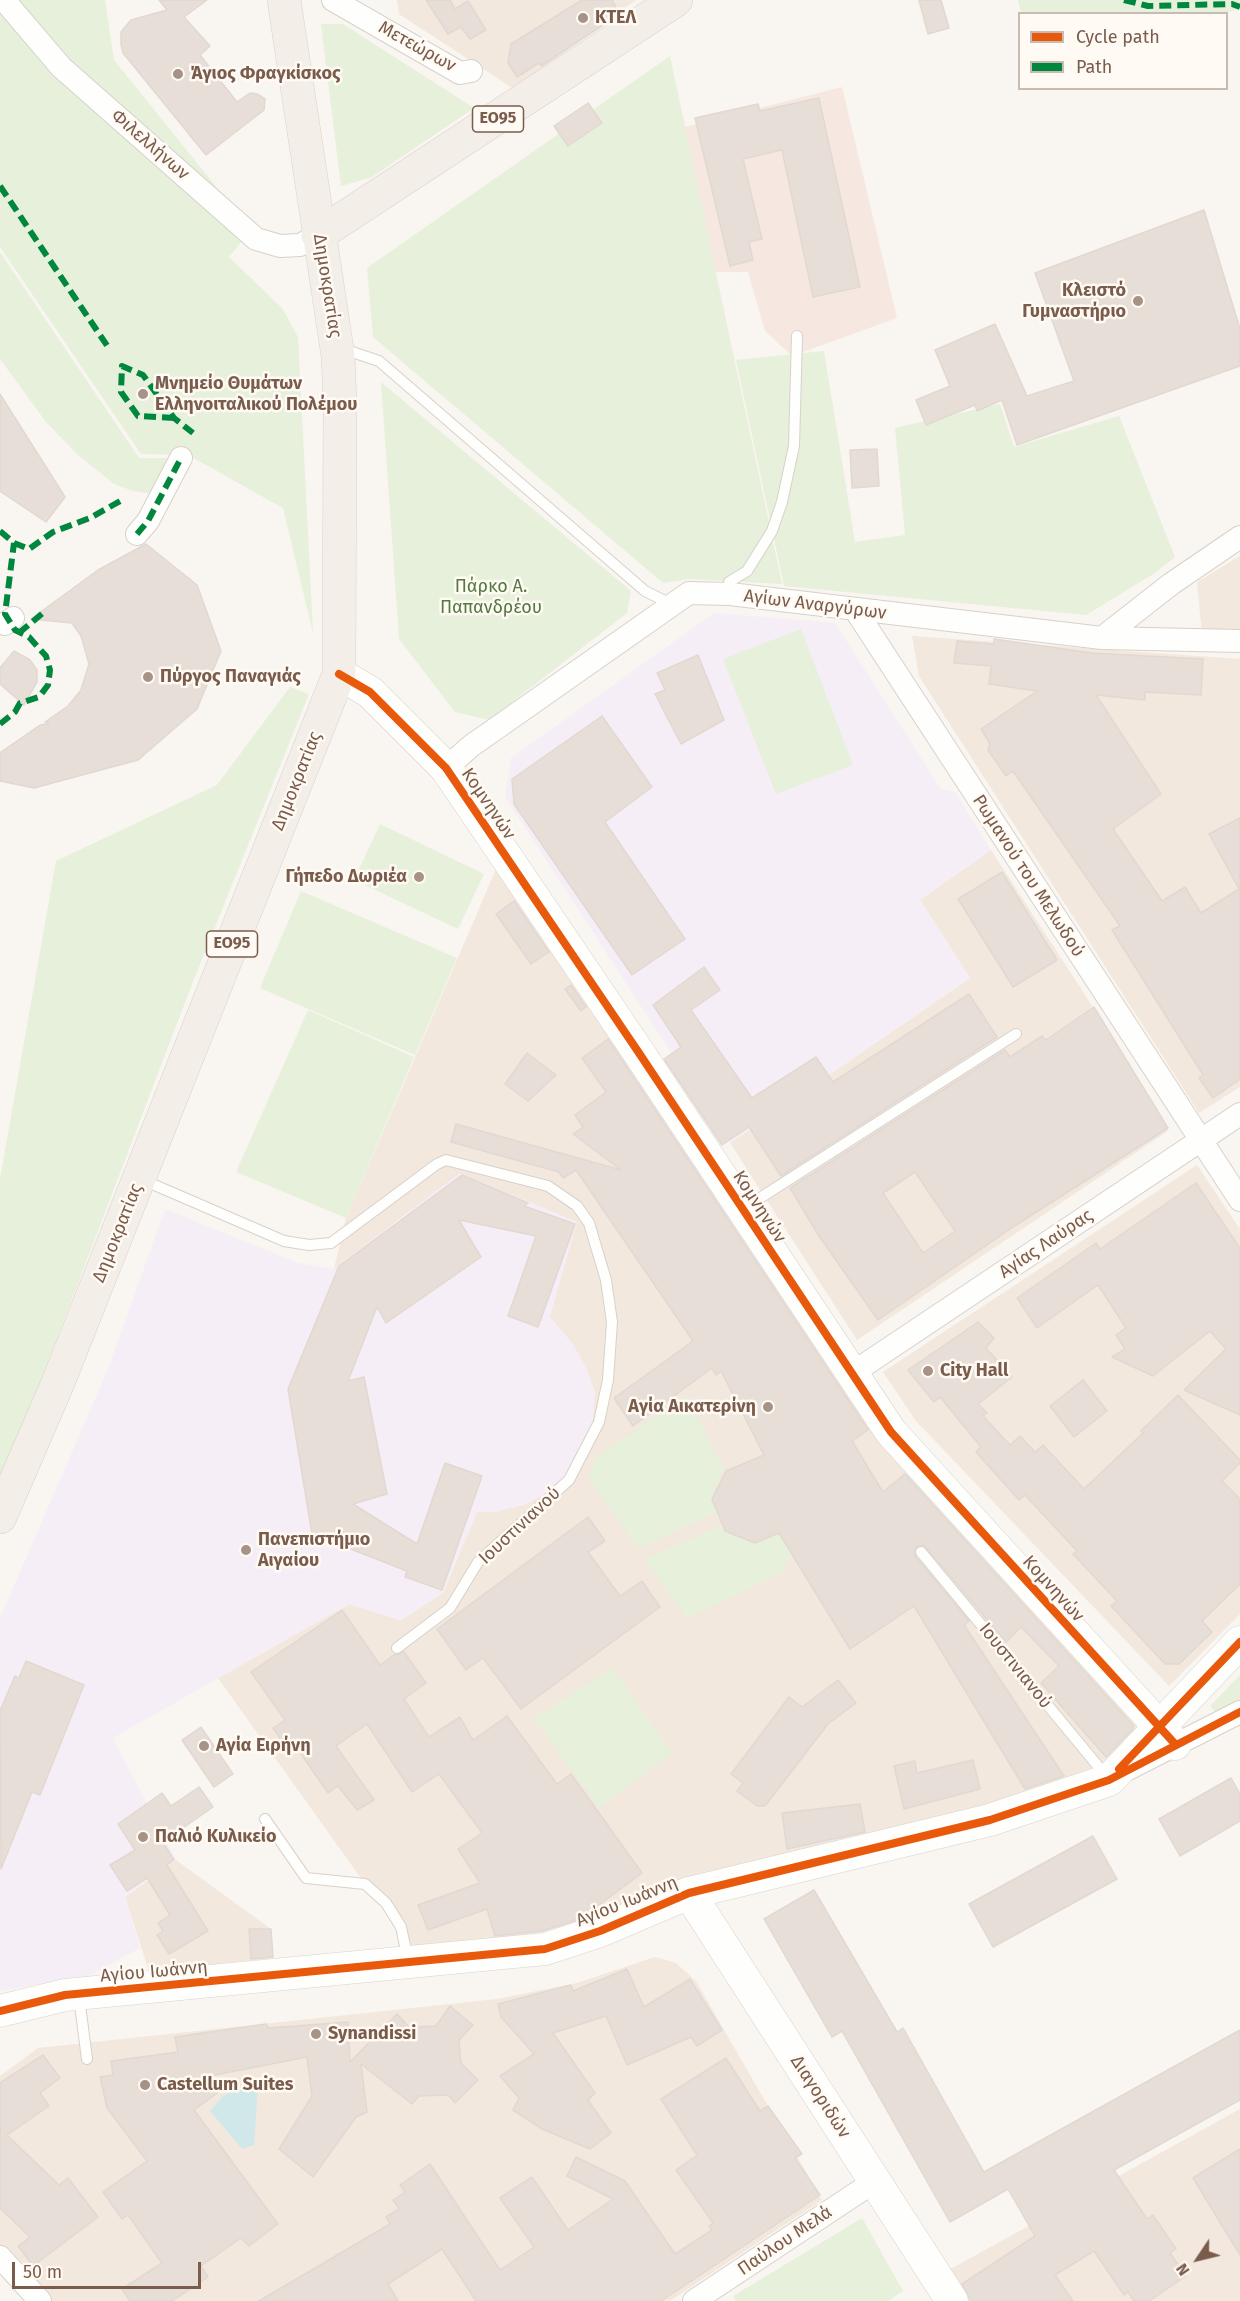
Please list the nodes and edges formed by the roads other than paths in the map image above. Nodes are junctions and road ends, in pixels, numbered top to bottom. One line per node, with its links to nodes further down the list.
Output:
1 (4, 0): 6 (street, Φιλελλήνων)
2 (284, 0): 6 (main road, Δημοκρατίας / ΕΟ95)
3 (333, 0): 5 (street, Μετεώρων)
4 (676, 0): 6 (main road, ΕΟ95)
5 (471, 71)
6 (318, 235): 8 (main road, Δημοκρατίας / ΕΟ95)
7 (798, 336): 12 (lane)
8 (337, 347): 13 (lane); 17 (main road, Δημοκρατίας / ΕΟ95)
9 (181, 458): 10 (street)
10 (136, 534)
11 (1240, 537): 15 (street)
12 (730, 594): 13 (street, Αγίων Αναργύρων); 14 (street, Αγίων Αναργύρων)
13 (670, 604): 18 (street, Αγίων Αναργύρων)
14 (856, 611): 15 (street, Αγίων Αναργύρων); 21 (street, Ρωμανού του Μελωδού)
15 (1108, 633): 16 (street, Αγίων Αναργύρων)
16 (1240, 641)
17 (339, 674): 18 (street, Κομνηνών); 22 (main road, Δημοκρατίας / ΕΟ95)
18 (446, 768): 24 (street, Κομνηνών)
19 (1016, 1034): 24 (lane)
20 (1240, 1114): 21 (street, Αγίας Λαύρας)
21 (1201, 1140): 23 (street, Ρωμανού του Μελωδού); 25 (street, Αγίας Λαύρας)
22 (140, 1178): 26 (main road, Δημοκρατίας / ΕΟ95); 29 (lane, Ιουστινιανού)
23 (1240, 1200)
24 (743, 1209): 25 (street, Κομνηνών)
25 (851, 1374): 31 (street, Κομνηνών)
26 (0, 1517)
27 (921, 1552): 32 (lane, Ιουστινιανού)
28 (1240, 1642): 31 (street)
29 (397, 1648)
30 (1240, 1712): 31 (street)
31 (1167, 1736): 32 (street)
32 (1109, 1780): 34 (street, Αγίου Ιωάννη)
33 (265, 1819): 35 (lane)
34 (689, 1893): 35 (street, Αγίου Ιωάννη); 39 (street, Διαγοριδών)
35 (409, 1963): 36 (street, Αγίου Ιωάννη)
36 (79, 1994): 37 (street, Αγίου Ιωάννη); 38 (lane)
37 (0, 2012)
38 (87, 2059)
39 (875, 2181): 42 (street, Παύλου Μελά); 43 (street, Διαγοριδών)
40 (0, 2257): 41 (street)
41 (40, 2301)
42 (694, 2301)
43 (952, 2301)

